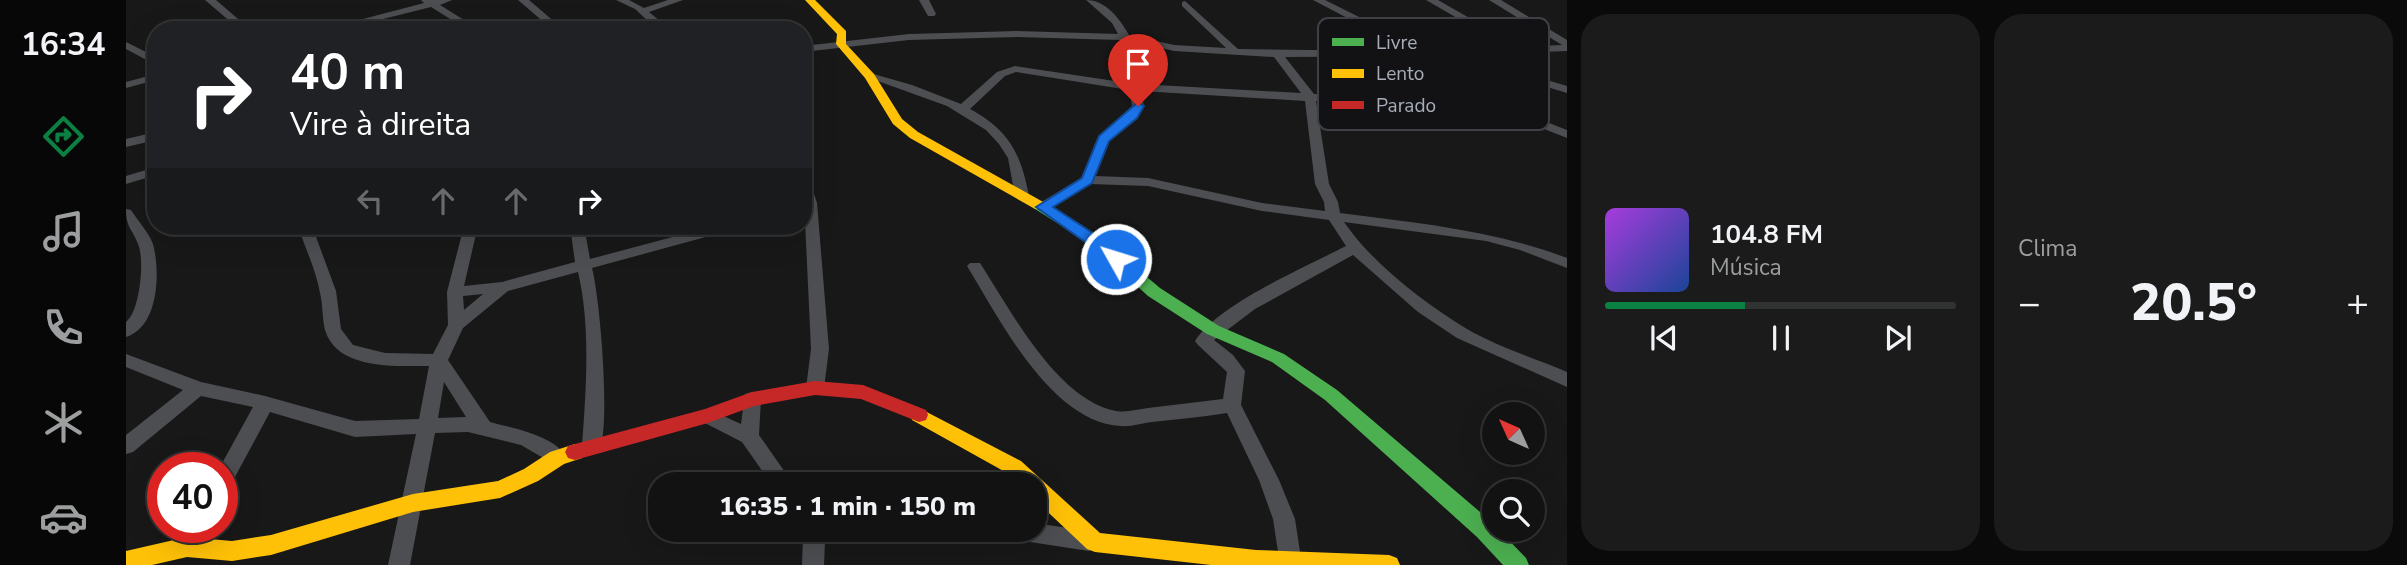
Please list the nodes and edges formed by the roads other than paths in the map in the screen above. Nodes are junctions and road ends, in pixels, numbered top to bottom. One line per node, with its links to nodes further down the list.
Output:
1 (210, 0): 19 (street)
2 (447, 0): 12 (street)
3 (523, 0): 22 (street)
4 (621, 0): 14 (street)
5 (678, 0): 14 (street)
6 (810, 0): 26 (street)
7 (924, 0): 15 (street)
8 (1091, 0): 25 (street)
9 (1318, 0): 16 (street)
10 (1431, 0): 17 (street)
11 (1494, 0): 18 (street)
12 (428, 2): 20 (street); 21 (street)
13 (1185, 4): 31 (street)
14 (643, 11): 23 (street)
15 (931, 13)
16 (1354, 18)
17 (1463, 18)
18 (1523, 18)
19 (235, 21)
20 (360, 21)
21 (460, 21)
22 (548, 21)
23 (654, 21)
24 (1549, 35): 28 (street)
25 (1125, 37): 26 (street); 31 (street); 39 (street)
26 (841, 44): 30 (street); 35 (street)
27 (126, 45): 34 (street)
28 (1567, 46): 29 (street)
29 (1549, 47)
30 (812, 48)
31 (1236, 52): 32 (street)
32 (1277, 54): 33 (street); 41 (street)
33 (1318, 54)
34 (147, 57)
35 (870, 76): 43 (street); 51 (street)
36 (147, 79): 38 (street)
37 (1549, 84): 40 (street)
38 (126, 85)
39 (1133, 88): 41 (street); 43 (street); 50 (street)
40 (1567, 90)
41 (1310, 97): 42 (street); 53 (street)
42 (1318, 98)
43 (963, 109): 51 (street)
44 (1549, 127): 45 (street)
45 (1567, 134)
46 (131, 142): 47 (street)
47 (126, 153)
48 (147, 174): 49 (street)
49 (126, 180)
50 (1087, 180): 52 (street); 53 (street)
51 (1022, 196): 52 (street)
52 (1043, 207): 67 (street)
53 (1333, 216): 60 (street); 61 (street)
54 (128, 219): 68 (street)
55 (309, 235): 70 (street)
56 (468, 235): 65 (street)
57 (577, 235): 62 (street)
58 (696, 235): 62 (street)
59 (810, 235): 73 (street)
60 (1354, 248): 67 (street); 71 (street)
61 (1567, 263)
62 (583, 265): 64 (street); 82 (street)
63 (975, 266): 76 (street)
64 (502, 287): 65 (street); 66 (street)
65 (454, 292): 66 (street)
66 (456, 325): 70 (street)
67 (1213, 330): 76 (street); 97 (street)
68 (126, 331)
69 (126, 360): 72 (street)
70 (439, 360): 78 (street); 79 (street)
71 (1567, 380)
72 (198, 388): 75 (street); 81 (street)
73 (815, 388): 74 (street); 89 (street)
74 (752, 399): 77 (street); 80 (street)
75 (265, 403): 78 (street); 83 (street)
76 (1232, 405): 93 (street)
77 (708, 416): 80 (street); 82 (street)
78 (425, 424): 79 (street); 86 (street)
79 (483, 427): 84 (street)
80 (749, 437): 85 (street)
81 (126, 446)
82 (592, 446): 84 (street)
83 (238, 453)
84 (557, 458): 86 (street)
85 (775, 472)
86 (413, 503): 91 (street); 94 (street)
87 (1047, 535): 89 (street)
88 (813, 542): 95 (street)
89 (1095, 542): 93 (street)
90 (189, 543): 91 (street)
91 (187, 547): 92 (street)
92 (126, 561)
93 (1291, 564): 96 (street)
94 (399, 565)
95 (813, 565)
96 (1389, 565)
97 (1518, 565)

